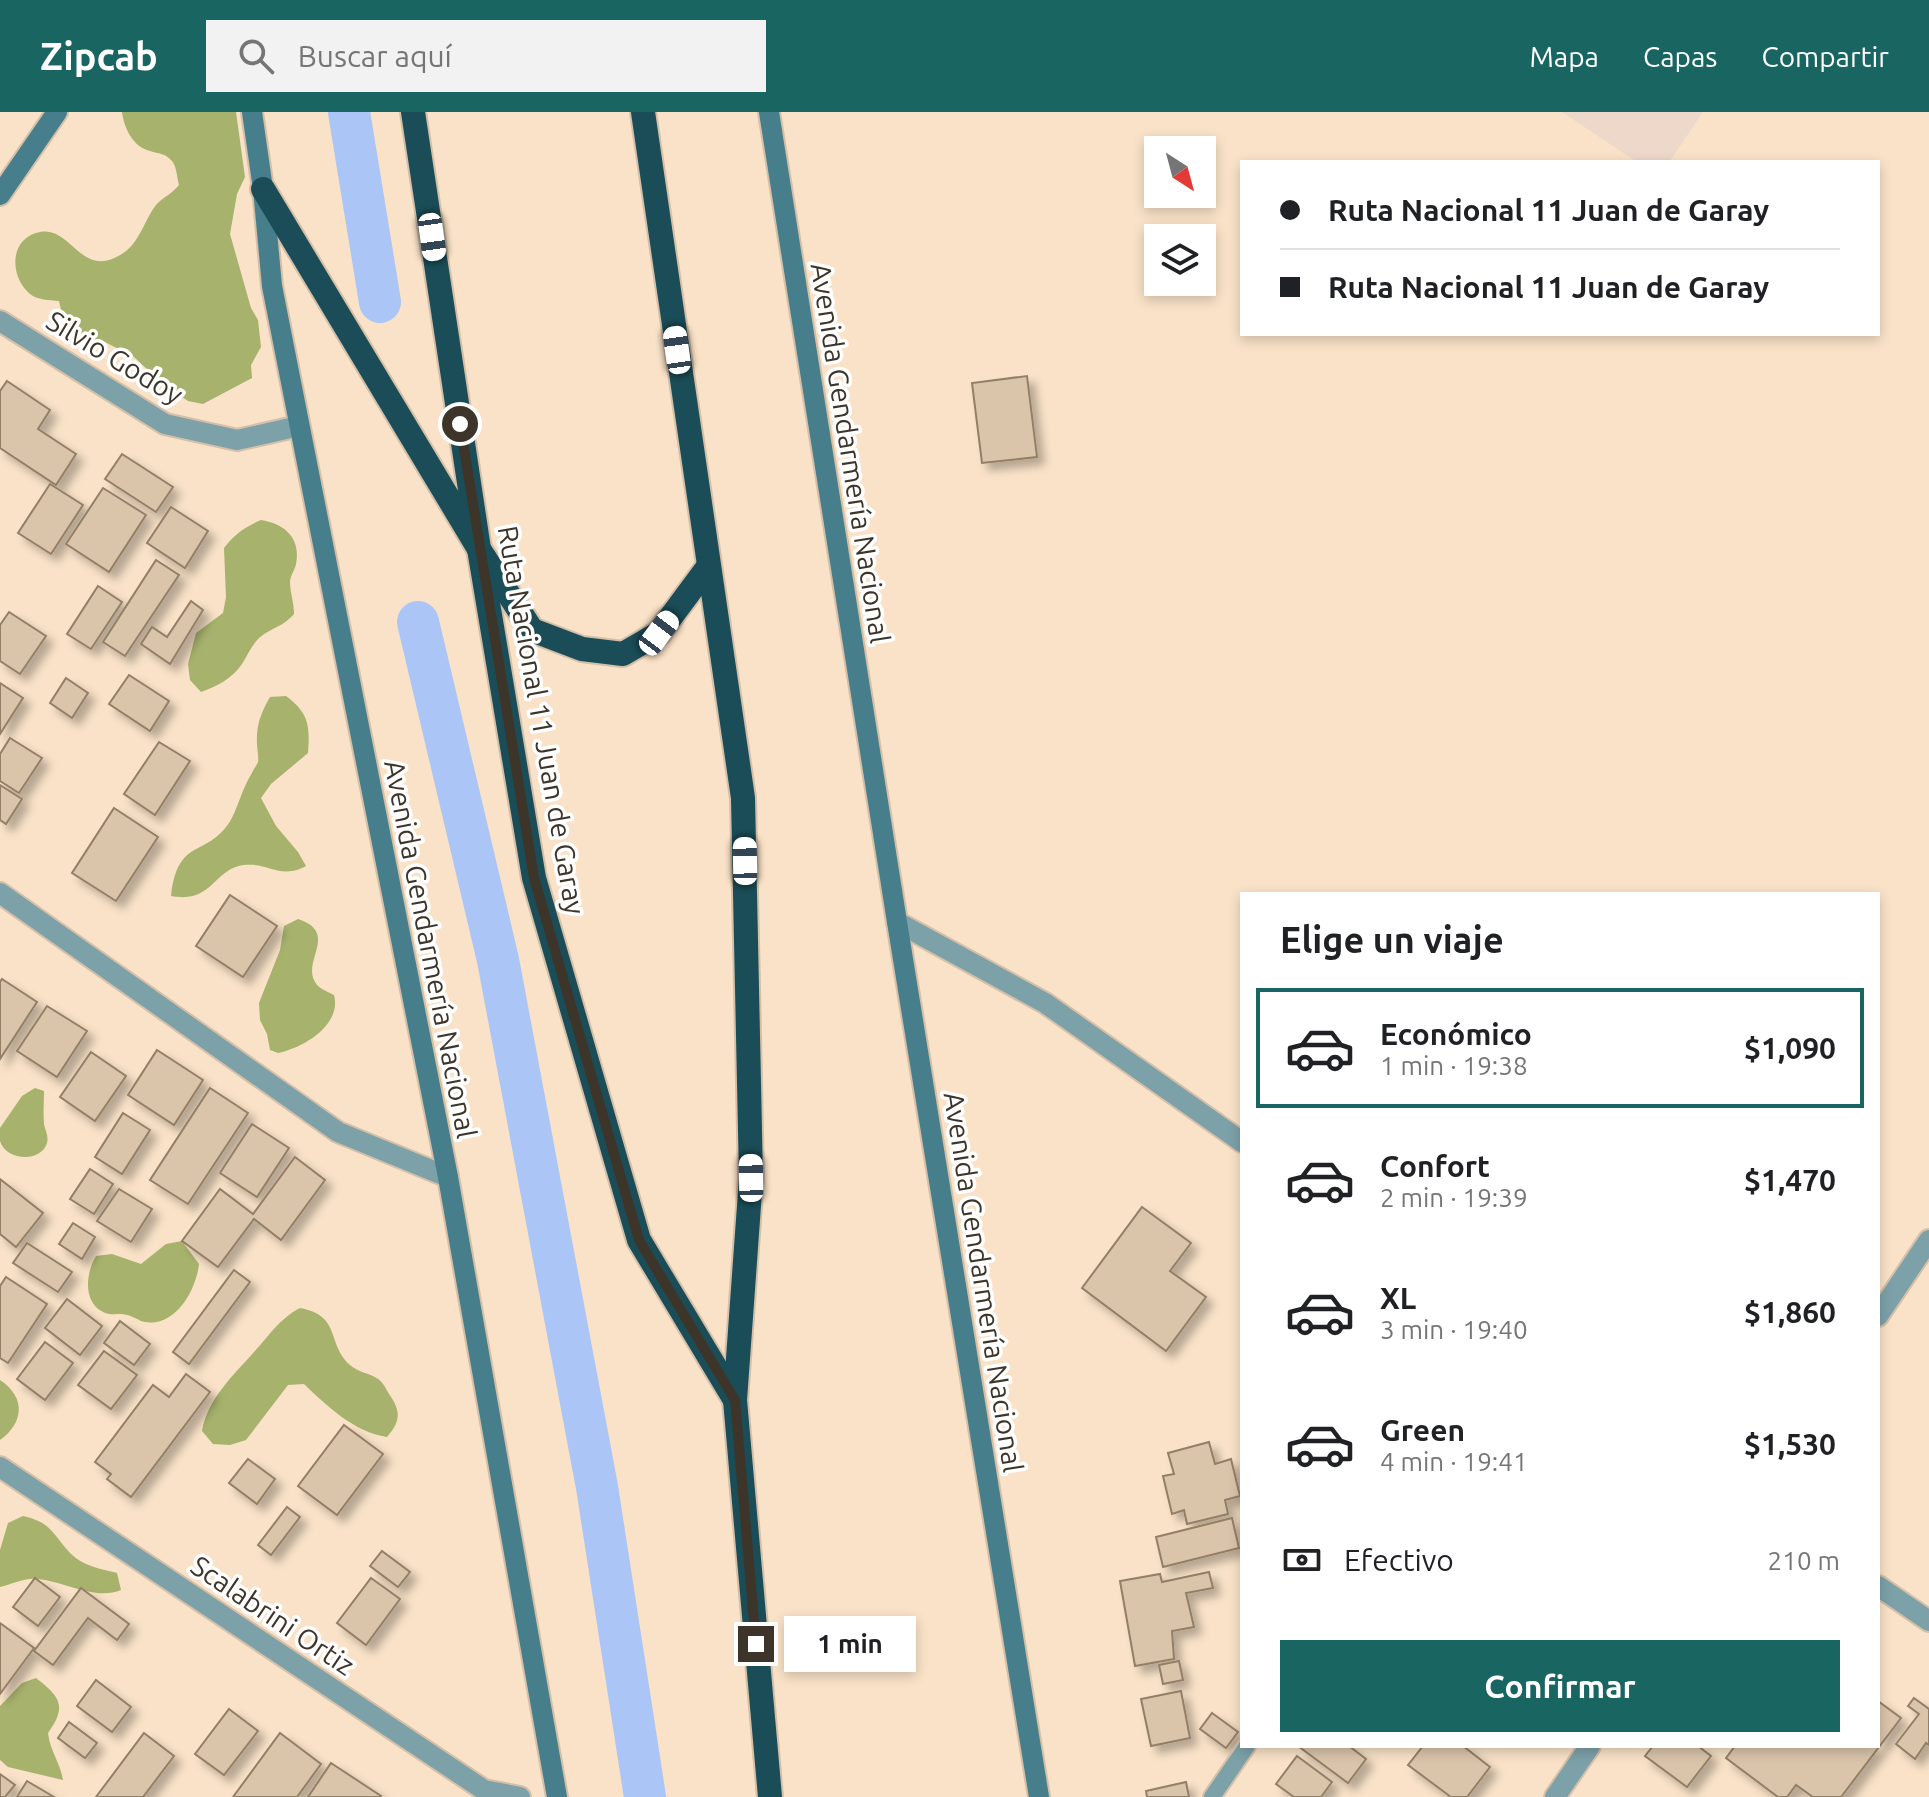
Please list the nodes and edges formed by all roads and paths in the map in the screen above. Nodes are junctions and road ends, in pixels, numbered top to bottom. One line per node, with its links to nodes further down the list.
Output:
1 (57, 112): 7 (main road)
2 (252, 112): 6 (main road, Avenida Gendarmería Nacional)
3 (413, 112): 10 (highway, Ruta Nacional 11 Juan de Garay)
4 (769, 112): 13 (main road, Avenida Gendarmería Nacional)
5 (648, 119): 11 (highway, Ruta Nacional 11 Juan de Garay)
6 (263, 189): 9 (main road, Avenida Gendarmería Nacional); 10 (highway)
7 (0, 195)
8 (0, 321): 9 (street, Silvio Godoy)
9 (299, 426): 15 (main road, Avenida Gendarmería Nacional)
10 (479, 549): 11 (highway); 18 (highway, Ruta Nacional 11 Juan de Garay)
11 (708, 567): 18 (highway, Ruta Nacional 11 Juan de Garay)
12 (0, 893): 15 (street)
13 (897, 922): 14 (street); 28 (main road, Avenida Gendarmería Nacional)
14 (1240, 1141)
15 (448, 1177): 26 (main road, Avenida Gendarmería Nacional)
16 (1929, 1240): 17 (street)
17 (1880, 1313)
18 (735, 1400): 27 (highway, Ruta Nacional 11 Juan de Garay)
19 (6, 1471): 20 (street); 25 (street, Scalabrini Ortiz)
20 (0, 1492)
21 (1880, 1587): 22 (street)
22 (1929, 1621)
23 (1246, 1748): 29 (lane)
24 (1589, 1748): 30 (street)
25 (520, 1797)
26 (557, 1797)
27 (770, 1797)
28 (1039, 1797)
29 (1212, 1797)
30 (1555, 1797)

